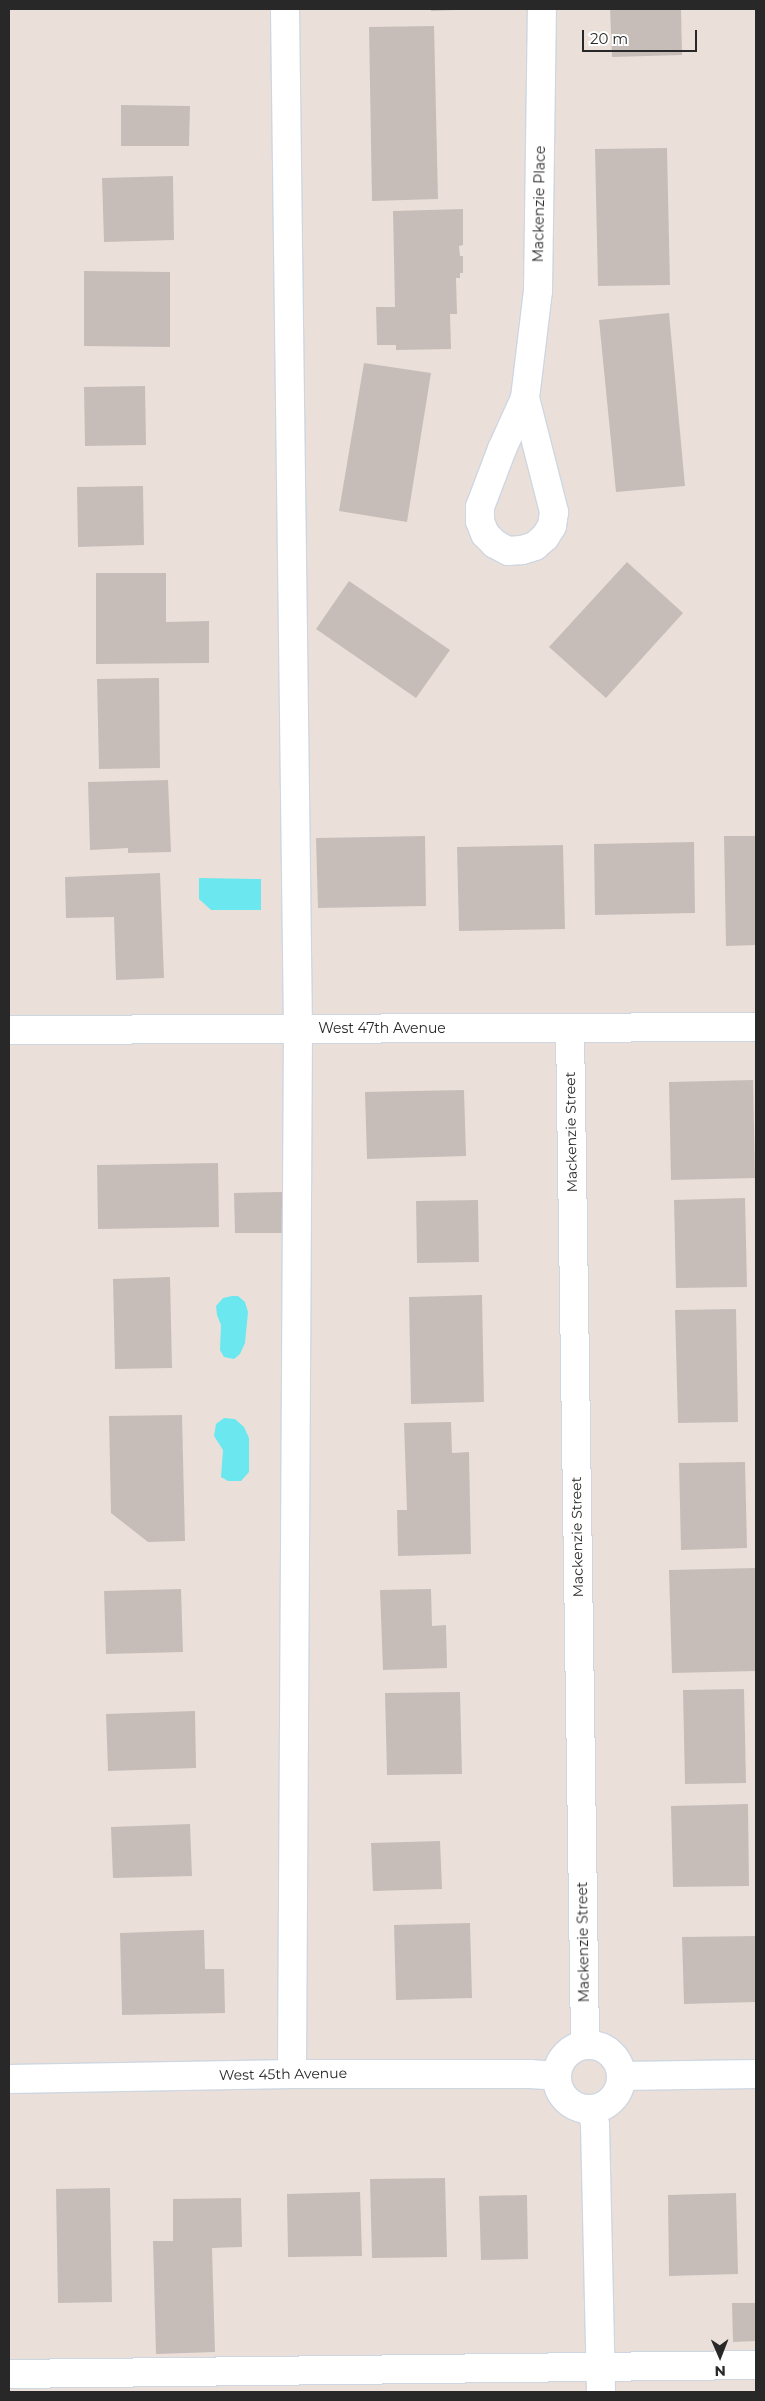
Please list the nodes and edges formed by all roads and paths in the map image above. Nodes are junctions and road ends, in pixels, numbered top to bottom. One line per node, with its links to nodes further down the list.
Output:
1 (285, 9): 4 (street)
2 (542, 9): 3 (street, Mackenzie Place)
3 (525, 398): 3 (street)
4 (298, 1027): 6 (street, West 47th Avenue); 7 (street, West 47th Avenue); 9 (street)
5 (756, 1027): 6 (street, West 47th Avenue)
6 (570, 1029): 8 (street, Mackenzie Street)
7 (9, 1030)
8 (585, 2045): 11 (street); 12 (street)
9 (292, 2074): 11 (street, West 45th Avenue); 13 (street, West 45th Avenue)
10 (756, 2074): 12 (street)
11 (557, 2076): 14 (street)
12 (622, 2076): 14 (street)
13 (9, 2079)
14 (592, 2109): 17 (street)
15 (756, 2365): 17 (street)
16 (9, 2374): 17 (street)
17 (601, 2380)

